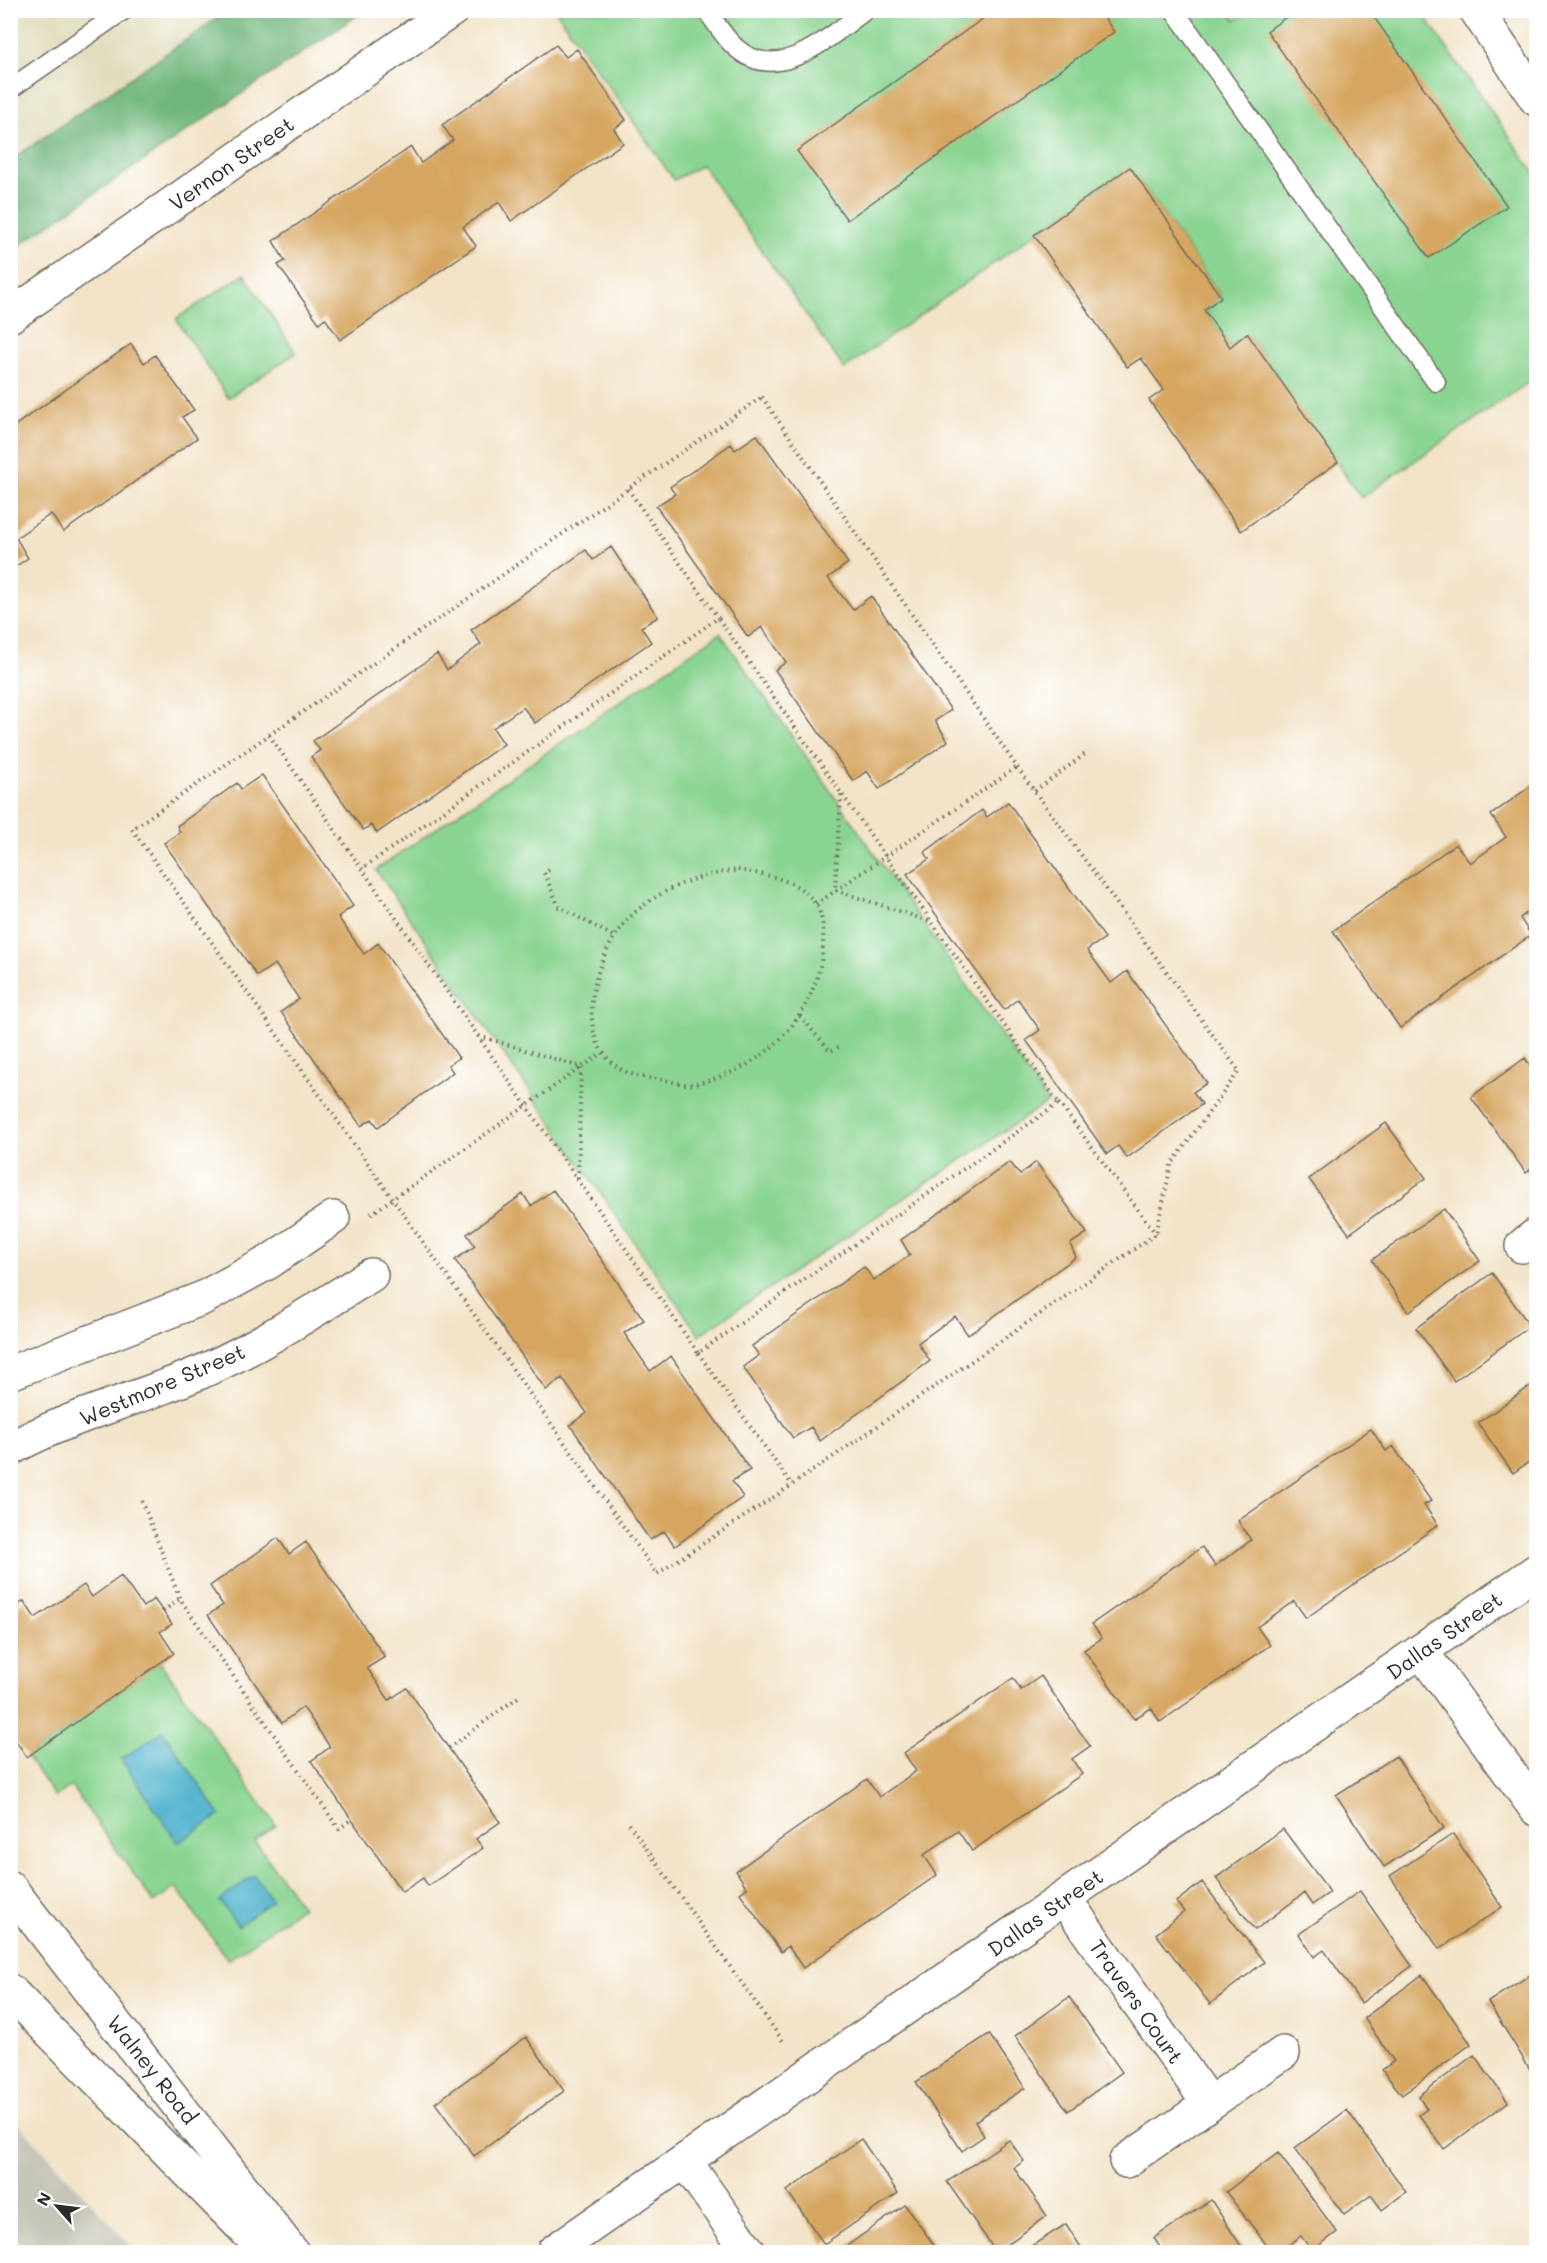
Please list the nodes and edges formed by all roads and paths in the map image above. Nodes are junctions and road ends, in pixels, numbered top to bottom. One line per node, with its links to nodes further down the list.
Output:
1 (452, 10): 9 (street, Vernon Street)
2 (706, 10): 3 (lane)
3 (866, 10)
4 (1174, 10): 10 (lane)
5 (1476, 10): 8 (street)
6 (118, 12): 7 (lane)
7 (10, 89)
8 (1536, 99)
9 (10, 316)
10 (1436, 382)
11 (628, 489): 12 (path); 13 (path); 15 (path)
12 (718, 618): 17 (path); 19 (path)
13 (269, 735): 19 (path); 33 (path)
14 (1088, 753): 16 (path)
15 (1017, 767): 16 (path); 18 (path)
16 (1035, 791): 36 (path)
17 (841, 795): 18 (path); 21 (path)
18 (884, 857): 21 (path); 23 (path)
19 (363, 868): 26 (path)
20 (549, 870): 24 (path)
21 (836, 890): 22 (path); 23 (path)
22 (816, 904): 24 (path); 25 (path)
23 (929, 921): 30 (path)
24 (615, 937): 28 (path)
25 (800, 1016): 27 (path); 28 (path)
26 (479, 1036): 29 (path); 31 (path)
27 (839, 1047)
28 (602, 1053): 29 (path)
29 (580, 1067): 31 (path); 32 (path)
30 (1059, 1103): 36 (path); 38 (path)
31 (527, 1105): 32 (path); 33 (path)
32 (578, 1179): 38 (path)
33 (392, 1199): 34 (path); 41 (path)
34 (366, 1217)
35 (333, 1218): 39 (street)
36 (1156, 1234): 41 (path)
37 (371, 1275): 40 (street, Westmore Street)
38 (698, 1353): 41 (path)
39 (10, 1373)
40 (10, 1449)
41 (792, 1485)
42 (142, 1502): 44 (path)
43 (1536, 1571): 46 (street, Dallas Street)
44 (180, 1599): 45 (path); 50 (path)
45 (162, 1611)
46 (1421, 1651): 49 (street); 53 (street, Dallas Street)
47 (521, 1695): 48 (path)
48 (449, 1748)
49 (1536, 1809)
50 (352, 1820)
51 (629, 1824): 55 (path)
52 (10, 1888): 61 (street, Walney Road)
53 (1064, 1898): 57 (street, Travers Court); 58 (street, Dallas Street)
54 (10, 1991): 60 (street, Walney Road)
55 (766, 2017)
56 (1282, 2053): 57 (street)
57 (1209, 2103): 59 (street)
58 (685, 2161): 62 (street, Dallas Street); 63 (street)
59 (1126, 2161)
60 (267, 2253)
61 (292, 2253)
62 (553, 2253)
63 (749, 2253)

